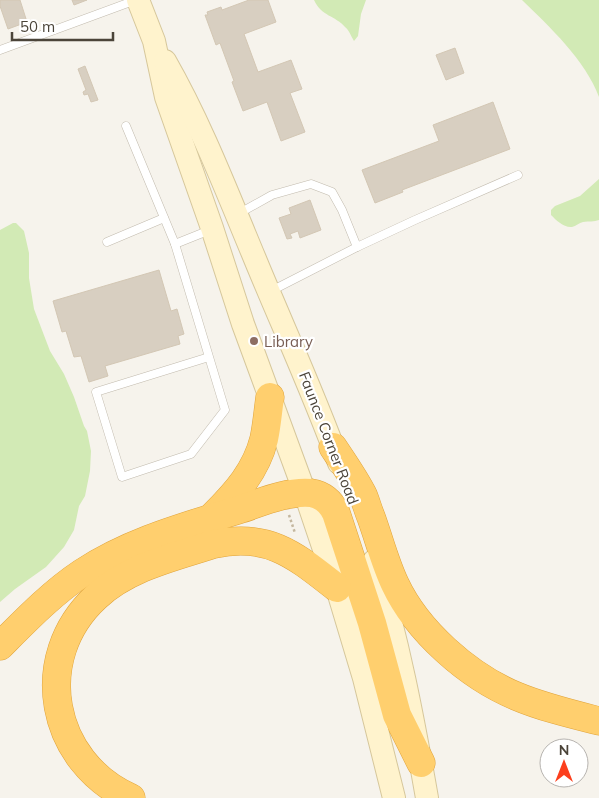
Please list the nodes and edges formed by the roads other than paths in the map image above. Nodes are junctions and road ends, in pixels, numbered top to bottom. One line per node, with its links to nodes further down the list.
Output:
1 (137, 0): 2 (main road, Faunce Corner Road); 3 (lane)
2 (154, 40): 6 (main road, Faunce Corner Road); 8 (main road, Faunce Corner Road)
3 (0, 50)
4 (126, 126): 7 (lane)
5 (518, 175): 11 (lane)
6 (236, 215): 8 (main road); 11 (lane); 12 (main road, Faunce Corner Road)
7 (164, 218): 9 (lane); 10 (lane)
8 (212, 228): 10 (lane); 14 (main road, Faunce Corner Road)
9 (107, 242)
10 (175, 244): 13 (lane)
11 (357, 247): 12 (lane)
12 (269, 292): 15 (main road, Faunce Corner Road)
13 (209, 357): 13 (lane)
14 (270, 397): 16 (main road, Faunce Corner Road); 17 (highway)
15 (334, 447): 20 (highway); 21 (main road, Faunce Corner Road)
16 (297, 502): 17 (highway); 18 (main road, Faunce Corner Road); 21 (highway)
17 (211, 518): 19 (highway)
18 (337, 588): 22 (main road, Faunce Corner Road); 23 (highway)
19 (0, 646)
20 (599, 721)
21 (424, 783)
22 (393, 793)
23 (131, 798)

